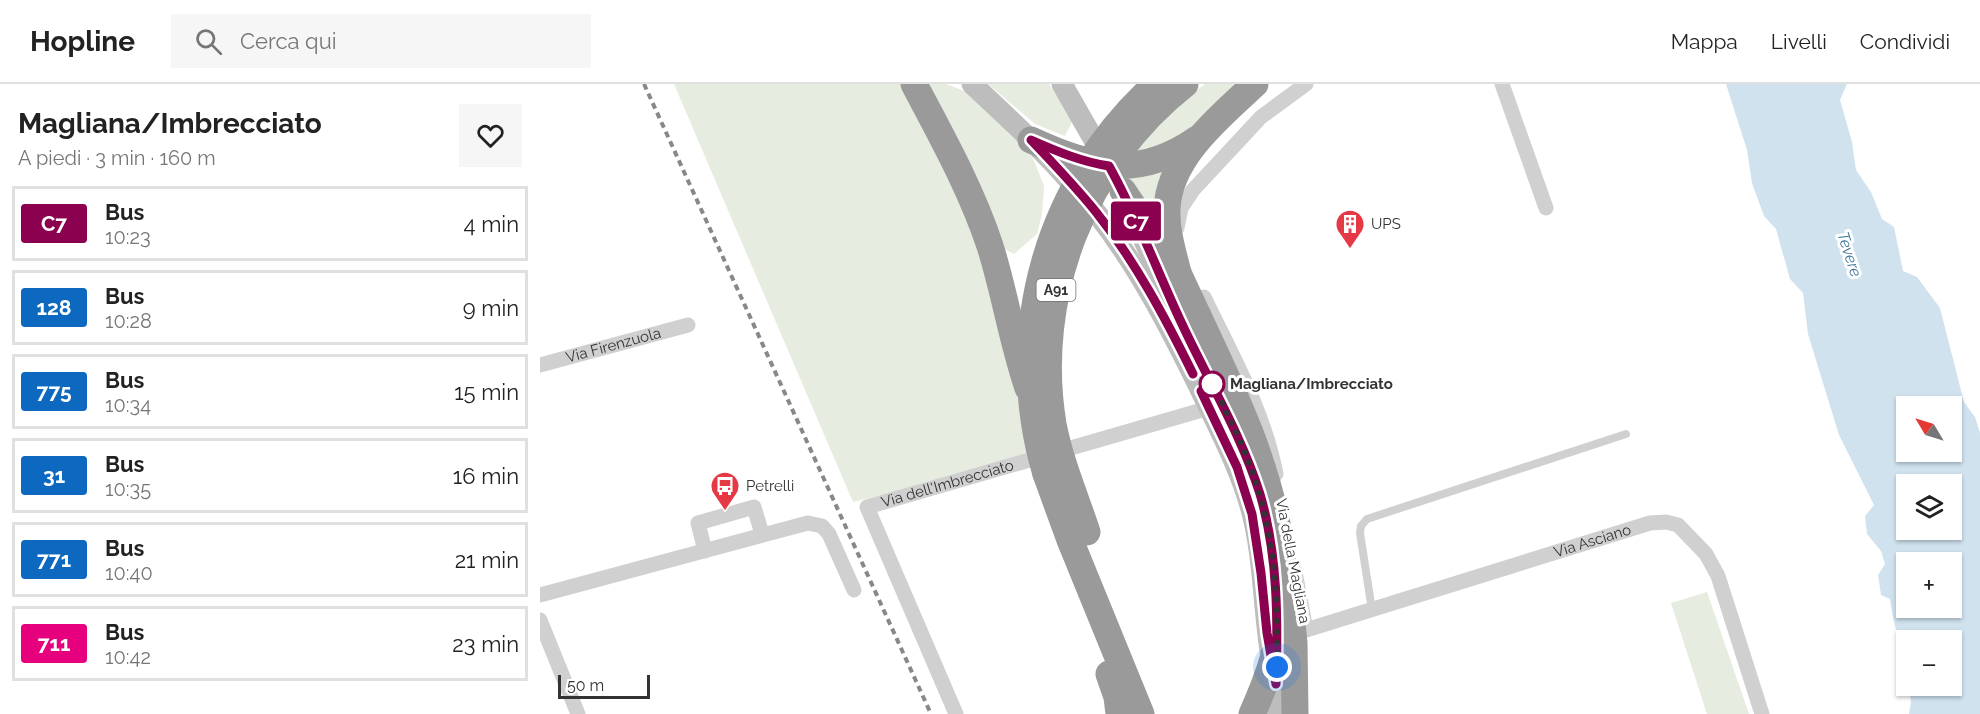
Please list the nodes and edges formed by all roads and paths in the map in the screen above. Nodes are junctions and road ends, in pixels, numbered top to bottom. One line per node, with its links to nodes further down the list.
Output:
1 (914, 84): 17 (highway)
2 (972, 84): 10 (main road, Via della Magliana)
3 (1062, 84): 11 (main road, Via della Magliana)
4 (1156, 84): 17 (highway, A91, bridge)
5 (1185, 84): 36 (highway, A91, bridge)
6 (1255, 84): 9 (highway)
7 (1306, 84): 19 (street, Via della Magliana)
8 (1502, 84): 13 (street)
9 (1213, 126): 11 (highway); 14 (highway)
10 (1031, 140): 11 (highway); 18 (main road, Via della Magliana)
11 (1109, 166): 12 (main road, Via della Magliana)
12 (1123, 191): 14 (highway); 21 (main road, Via della Magliana)
13 (1546, 208)
14 (1178, 273): 25 (highway, bridge)
15 (690, 321): 16 (street, Via Firenzuola)
16 (540, 365)
17 (1030, 392): 23 (highway, A91, bridge)
18 (1209, 408): 31 (main road, Via della Magliana); 33 (street, Via dell'Imbrecciato)
19 (1266, 432): 21 (street); 30 (street, Via della Magliana)
20 (1626, 434): 28 (lane)
21 (1241, 444): 31 (main road, Via della Magliana)
22 (762, 534): 24 (street); 24 (street); 26 (street)
23 (1070, 540): 34 (highway); 35 (highway, A91)
24 (705, 551): 27 (street)
25 (1285, 586): 37 (highway, bridge); 39 (highway, bridge)
26 (854, 590)
27 (540, 595)
28 (1372, 610): 30 (street, Via Asciano); 40 (street, Via Asciano)
29 (540, 620): 32 (street)
30 (1306, 630): 31 (street, Via della Magliana)
31 (1276, 684): 38 (main road, Via della Magliana)
32 (578, 714)
33 (956, 714)
34 (1119, 714)
35 (1141, 714)
36 (1161, 714)
37 (1252, 714)
38 (1276, 714)
39 (1295, 714)
40 (1762, 714)

